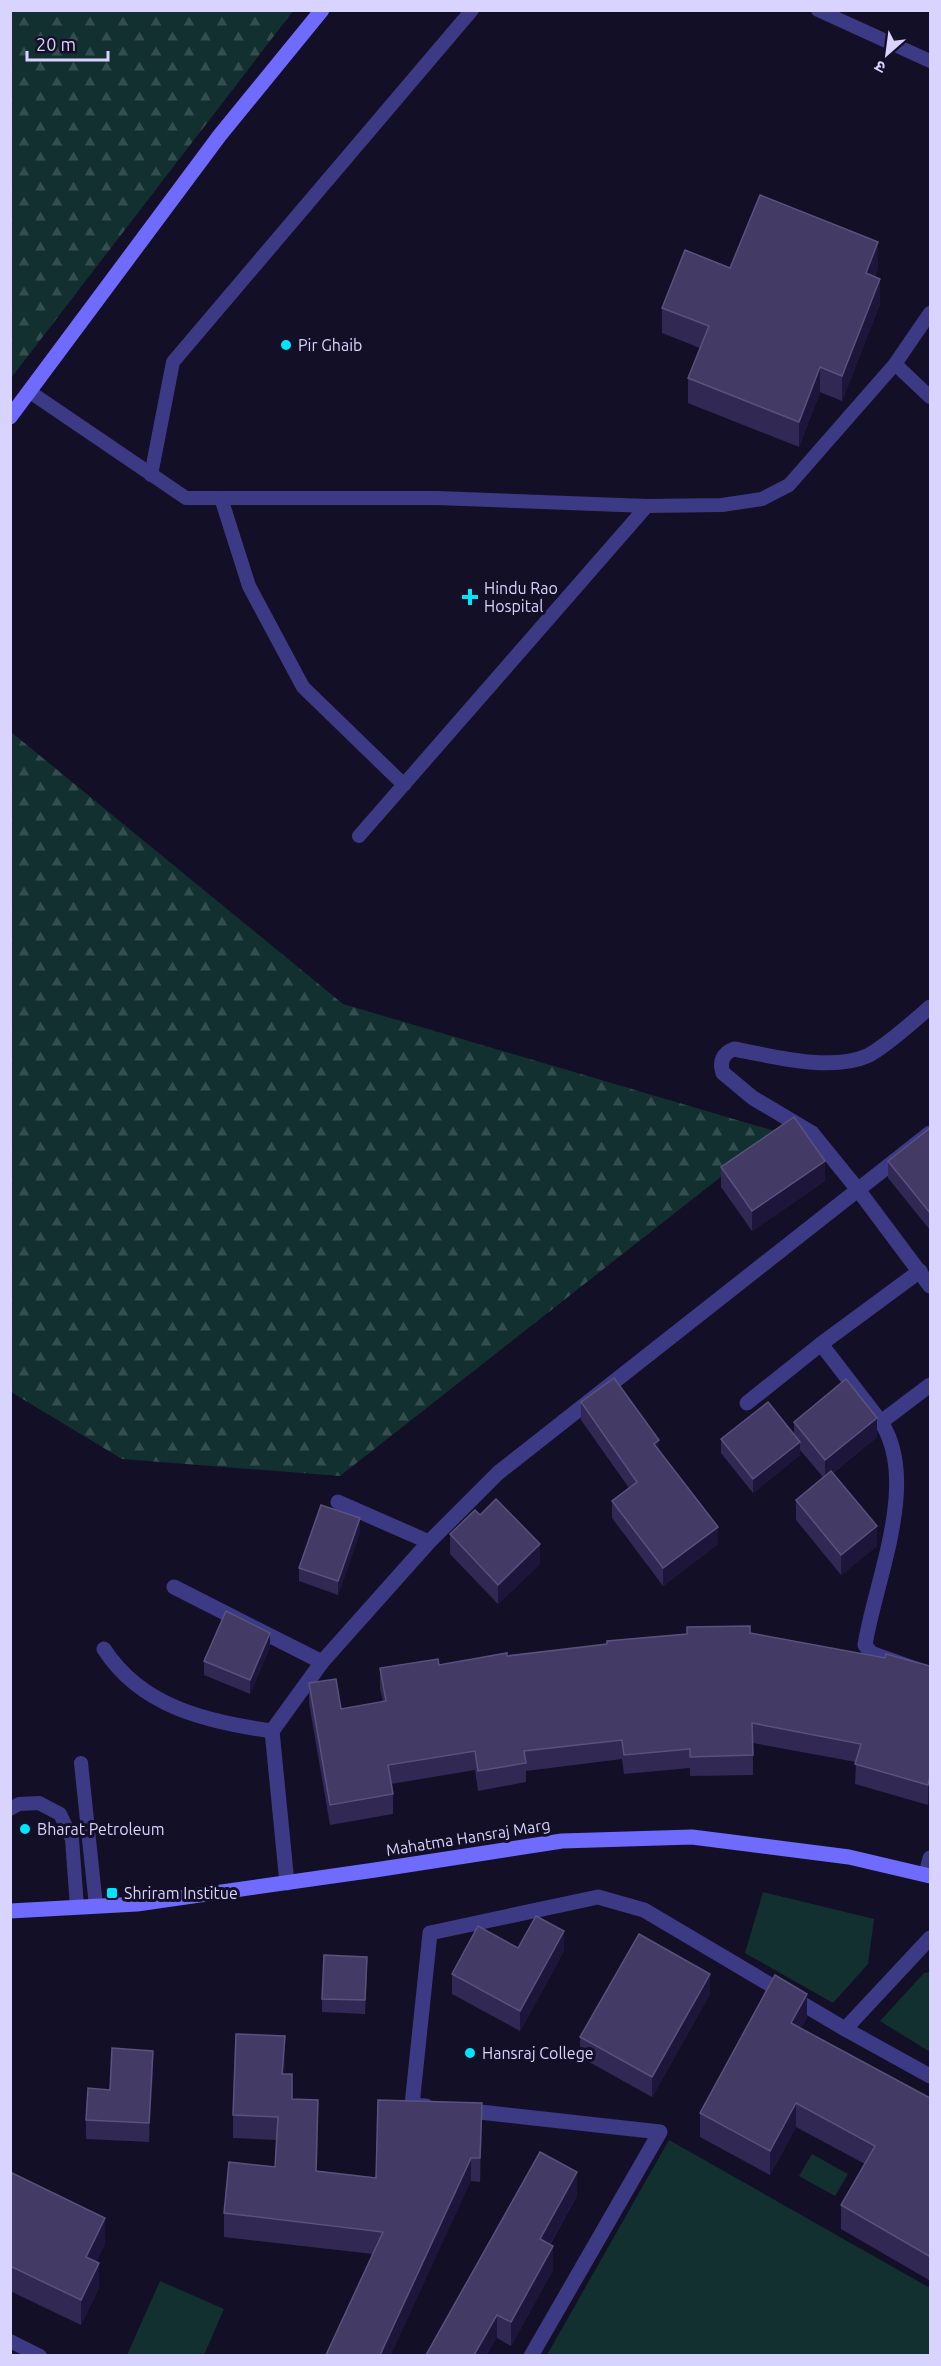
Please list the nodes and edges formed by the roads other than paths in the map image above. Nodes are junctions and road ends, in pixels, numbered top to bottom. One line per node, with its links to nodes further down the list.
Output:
1 (322, 10): 7 (street)
2 (472, 10): 10 (lane)
3 (818, 10): 4 (lane)
4 (930, 61)
5 (930, 313): 6 (lane)
6 (896, 364): 8 (lane); 12 (lane)
7 (30, 392): 9 (street); 10 (lane)
8 (930, 397)
9 (10, 417)
10 (151, 475): 11 (lane)
11 (221, 498): 12 (lane); 13 (lane)
12 (647, 506): 13 (lane)
13 (404, 785): 14 (lane)
14 (359, 836)
15 (930, 1007): 17 (street)
16 (930, 1133): 17 (street)
17 (859, 1191): 18 (street); 25 (street)
18 (925, 1268): 19 (street); 20 (street)
19 (930, 1286)
20 (821, 1344): 22 (street); 23 (street)
21 (930, 1385): 23 (street)
22 (747, 1403)
23 (881, 1422): 29 (street)
24 (338, 1502): 25 (street)
25 (429, 1542): 28 (street)
26 (174, 1587): 28 (street)
27 (104, 1650): 30 (street)
28 (322, 1662): 30 (street)
29 (930, 1674)
30 (272, 1731): 35 (street)
31 (81, 1763): 36 (lane)
32 (10, 1809): 37 (lane)
33 (930, 1858): 34 (street)
34 (928, 1875): 35 (street, Mahatma Hansraj Marg)
35 (287, 1883): 36 (street, Mahatma Hansraj Marg)
36 (96, 1905): 37 (street, Mahatma Hansraj Marg)
37 (77, 1907): 38 (street, Mahatma Hansraj Marg)
38 (10, 1911)
39 (930, 1938): 40 (street)
40 (845, 2029): 41 (street); 44 (street)
41 (930, 2076)
42 (10, 2341): 43 (lane)
43 (40, 2355)
44 (531, 2355)

